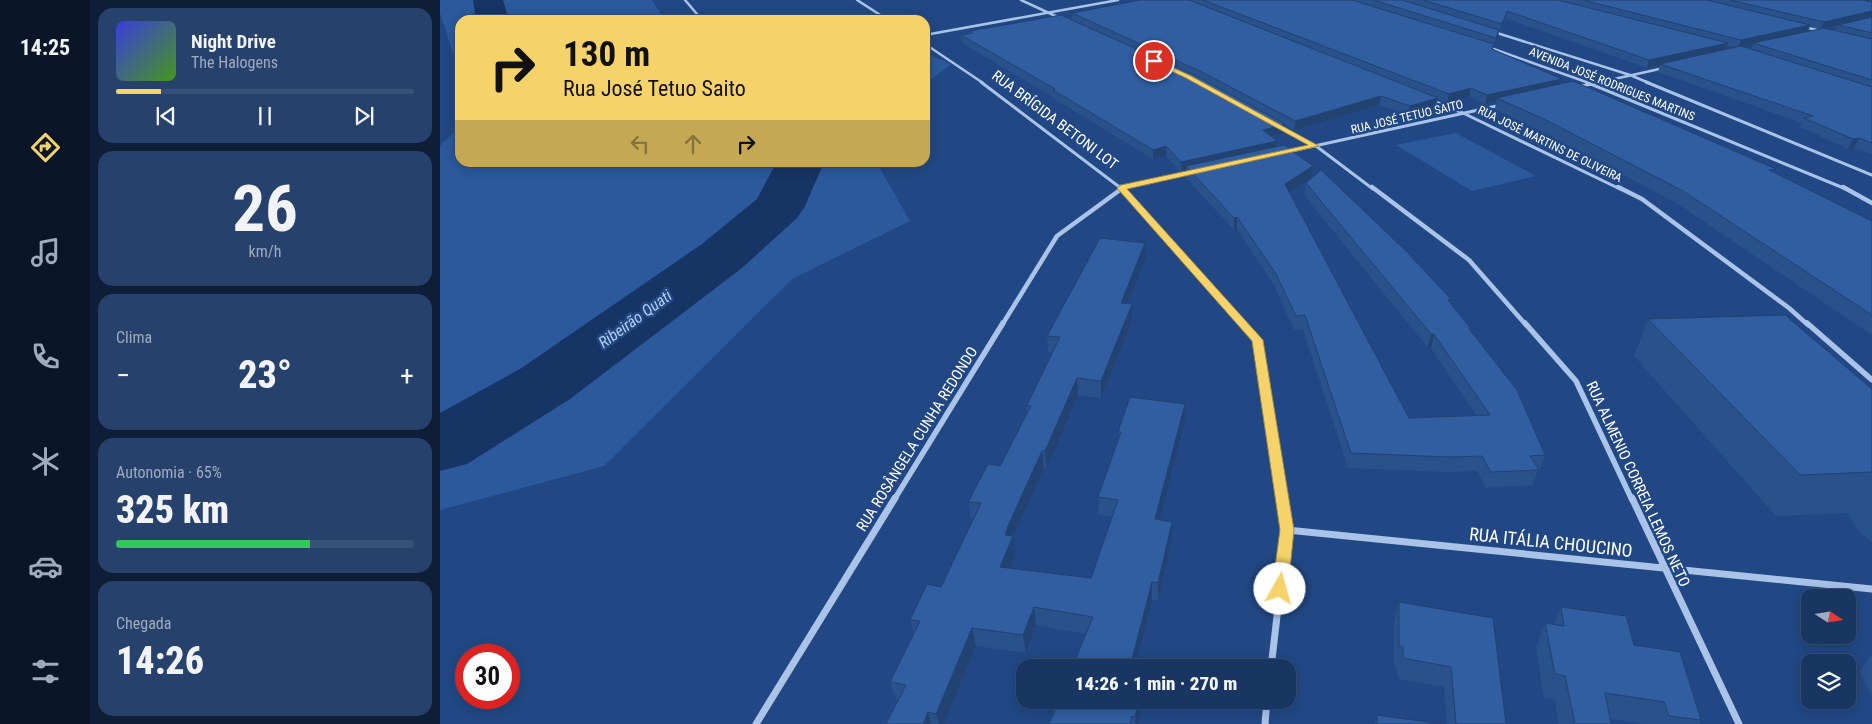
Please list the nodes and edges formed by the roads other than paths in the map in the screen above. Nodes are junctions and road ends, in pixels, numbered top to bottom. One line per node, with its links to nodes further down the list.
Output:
1 (685, 0): 6 (street)
2 (857, 0): 7 (street)
3 (1021, 0): 5 (street)
4 (1118, 0): 5 (street)
5 (1049, 13): 8 (street); 11 (street)
6 (698, 15)
7 (880, 15)
8 (1066, 21)
9 (1798, 26): 12 (street)
10 (1493, 32): 16 (street, AVENIDA JOSÉ RODRIGUES MARTINS)
11 (930, 34)
12 (1816, 34)
13 (930, 47): 27 (street, RUA BRÍGIDA BETONI LOT)
14 (1487, 47): 17 (street, AVENIDA JOSÉ RODRIGUES MARTINS)
15 (1666, 67): 16 (street)
16 (1630, 76): 17 (street); 26 (street, AVENIDA JOSÉ RODRIGUES MARTINS)
17 (1591, 84): 18 (street); 28 (street, AVENIDA JOSÉ RODRIGUES MARTINS)
18 (1573, 88)
19 (1426, 98): 21 (street, RUA JOSÉ MARTINS DE OLIVEIRA)
20 (1509, 103): 21 (street, RUA JOSÉ TETUO SAITO)
21 (1463, 113): 23 (street, RUA JOSÉ TETUO SAITO); 29 (street, RUA JOSÉ MARTINS DE OLIVEIRA)
22 (1273, 123): 23 (street, RUA ALMENIO CORREIA LEMOS NETO)
23 (1316, 146): 24 (street, RUA JOSÉ TETUO SAITO); 31 (street, RUA ALMENIO CORREIA LEMOS NETO)
24 (1286, 152)
25 (1199, 171): 27 (street)
26 (1872, 175)
27 (1121, 188): 30 (street, RUA BRÍGIDA BETONI LOT); 35 (street, RUA ROSÂNGELA CUNHA REDONDO)
28 (1872, 203)
29 (1872, 380)
30 (1287, 530): 31 (street, RUA ITÁLIA CHOUCINO); 33 (street, RUA BRÍGIDA BETONI LOT)
31 (1664, 568): 32 (street, RUA ITÁLIA CHOUCINO); 37 (street, RUA ALMENIO CORREIA LEMOS NETO)
32 (1872, 589)
33 (1272, 659)
34 (1266, 709): 36 (street)
35 (756, 724)
36 (1264, 724)
37 (1739, 724)

